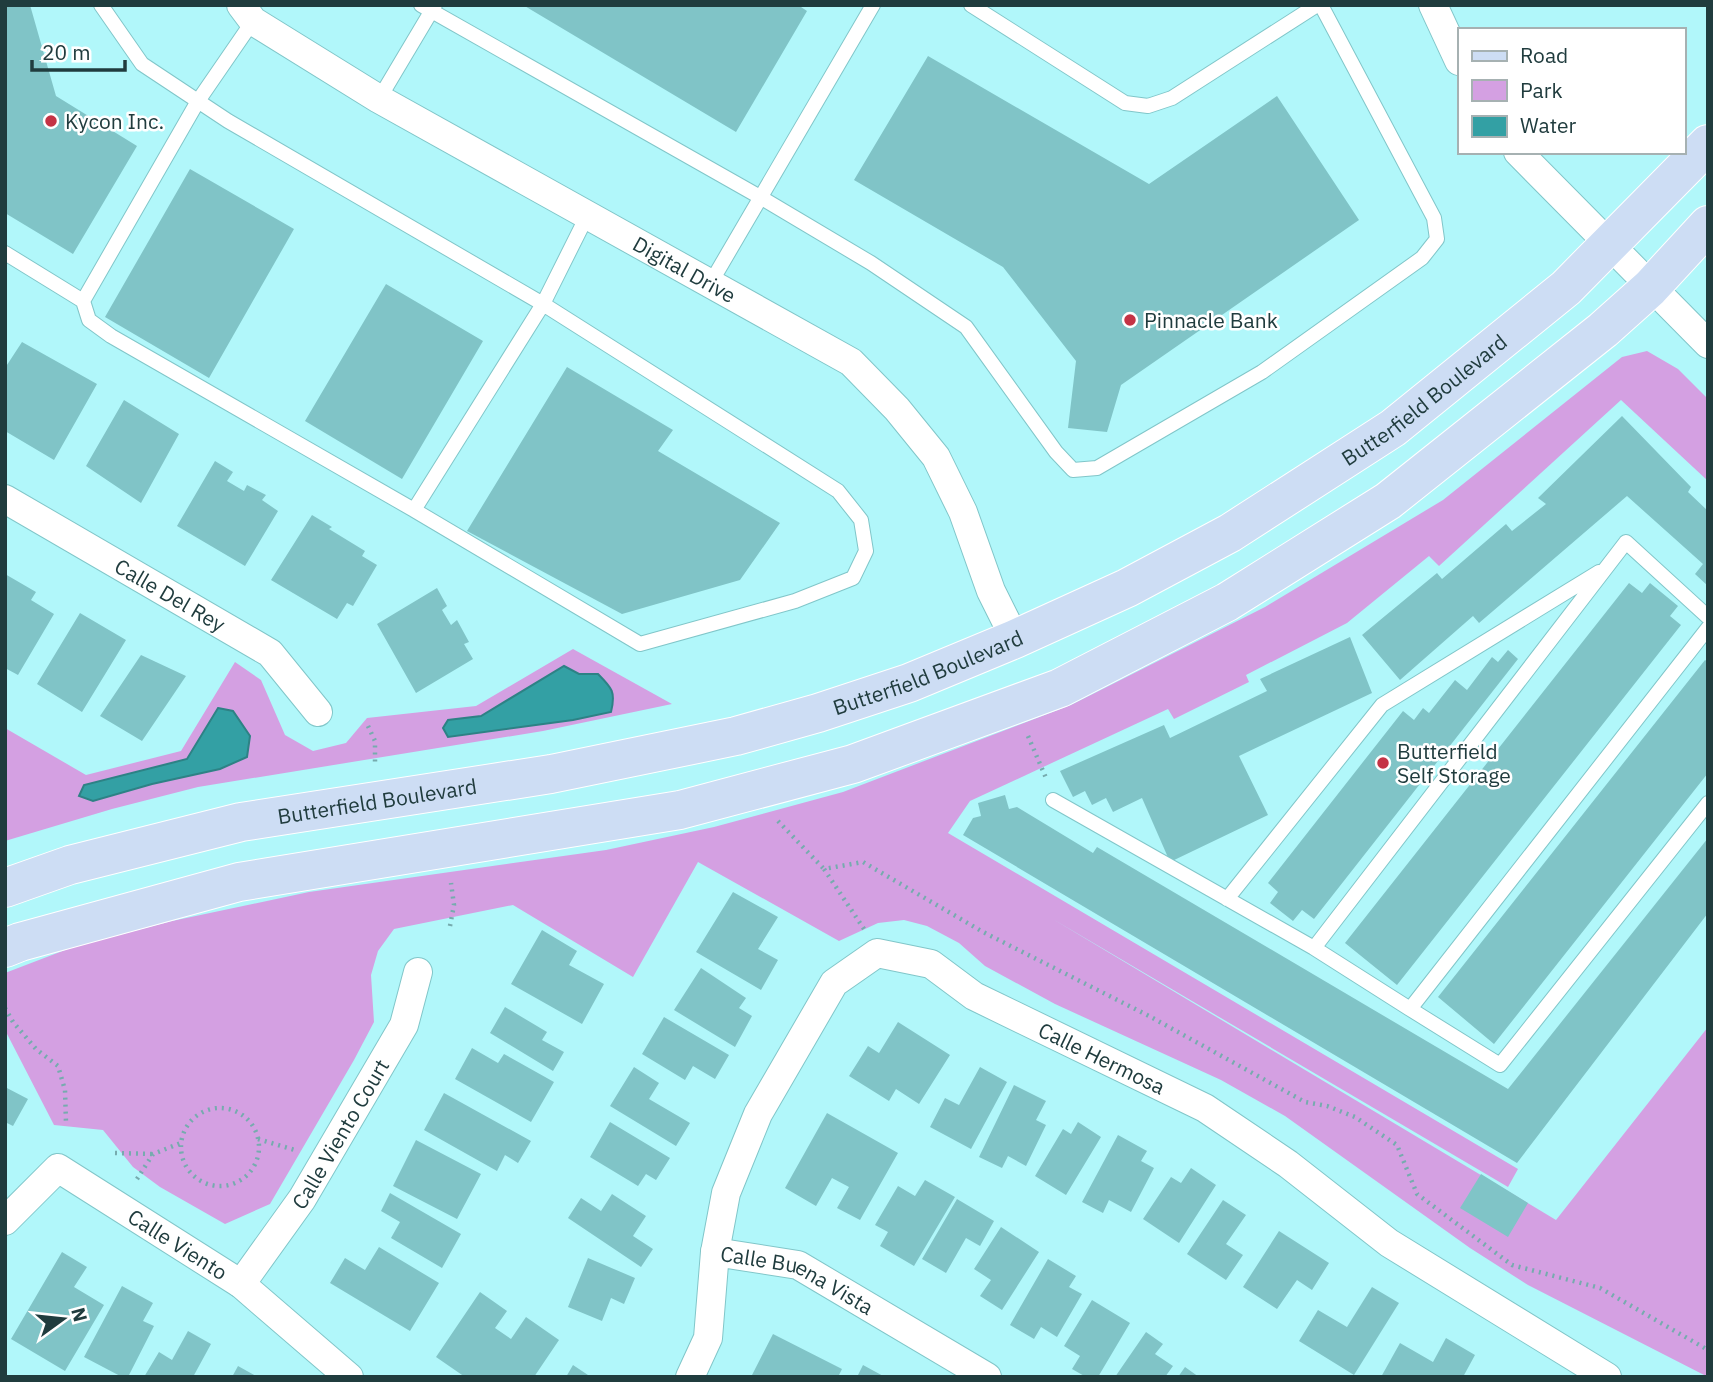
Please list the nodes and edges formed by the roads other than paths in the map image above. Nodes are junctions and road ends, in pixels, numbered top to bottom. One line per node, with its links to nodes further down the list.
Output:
1 (101, 5): 10 (lane)
2 (873, 5): 13 (lane)
3 (971, 5): 4 (lane)
4 (1319, 5): 13 (lane)
5 (1433, 5): 8 (street)
6 (429, 7): 9 (lane); 13 (lane)
7 (247, 13): 9 (street, Digital Drive); 10 (lane)
8 (1458, 59)
9 (379, 99): 14 (street, Digital Drive)
10 (198, 101): 20 (lane); 21 (lane)
11 (1708, 144): 16 (main road, Butterfield Boulevard)
12 (1520, 154): 16 (street)
13 (760, 197): 18 (lane)
14 (587, 216): 18 (street, Digital Drive); 21 (lane)
15 (1708, 225): 19 (main road)
16 (1608, 245): 19 (street); 28 (main road, Butterfield Boulevard)
17 (5, 253): 20 (lane)
18 (710, 284): 28 (street, Digital Drive)
19 (1650, 288): 22 (street); 34 (main road)
20 (83, 301): 24 (lane)
21 (543, 304): 24 (lane); 24 (lane)
22 (1708, 344)
23 (5, 499): 29 (street, Calle Del Rey)
24 (414, 510)
25 (1606, 568): 26 (lane); 33 (lane); 35 (lane)
26 (1708, 617)
27 (1708, 628): 37 (lane)
28 (1015, 639): 32 (main road, Butterfield Boulevard)
29 (318, 712)
30 (1053, 800): 33 (lane)
31 (1708, 803): 37 (lane)
32 (5, 888)
33 (1227, 899): 35 (lane)
34 (5, 948)
35 (1314, 948): 37 (lane)
36 (418, 972): 40 (street, Calle Viento Court)
37 (1410, 1010)
38 (5, 1221): 40 (street, Calle Viento)
39 (715, 1252): 42 (street, Calle Buena Vista); 43 (street, Calle Buena Vista); 44 (street, Calle Hermosa)
40 (241, 1284): 41 (street, Calle Viento)
41 (349, 1377)
42 (690, 1377)
43 (986, 1377)
44 (1608, 1377)

